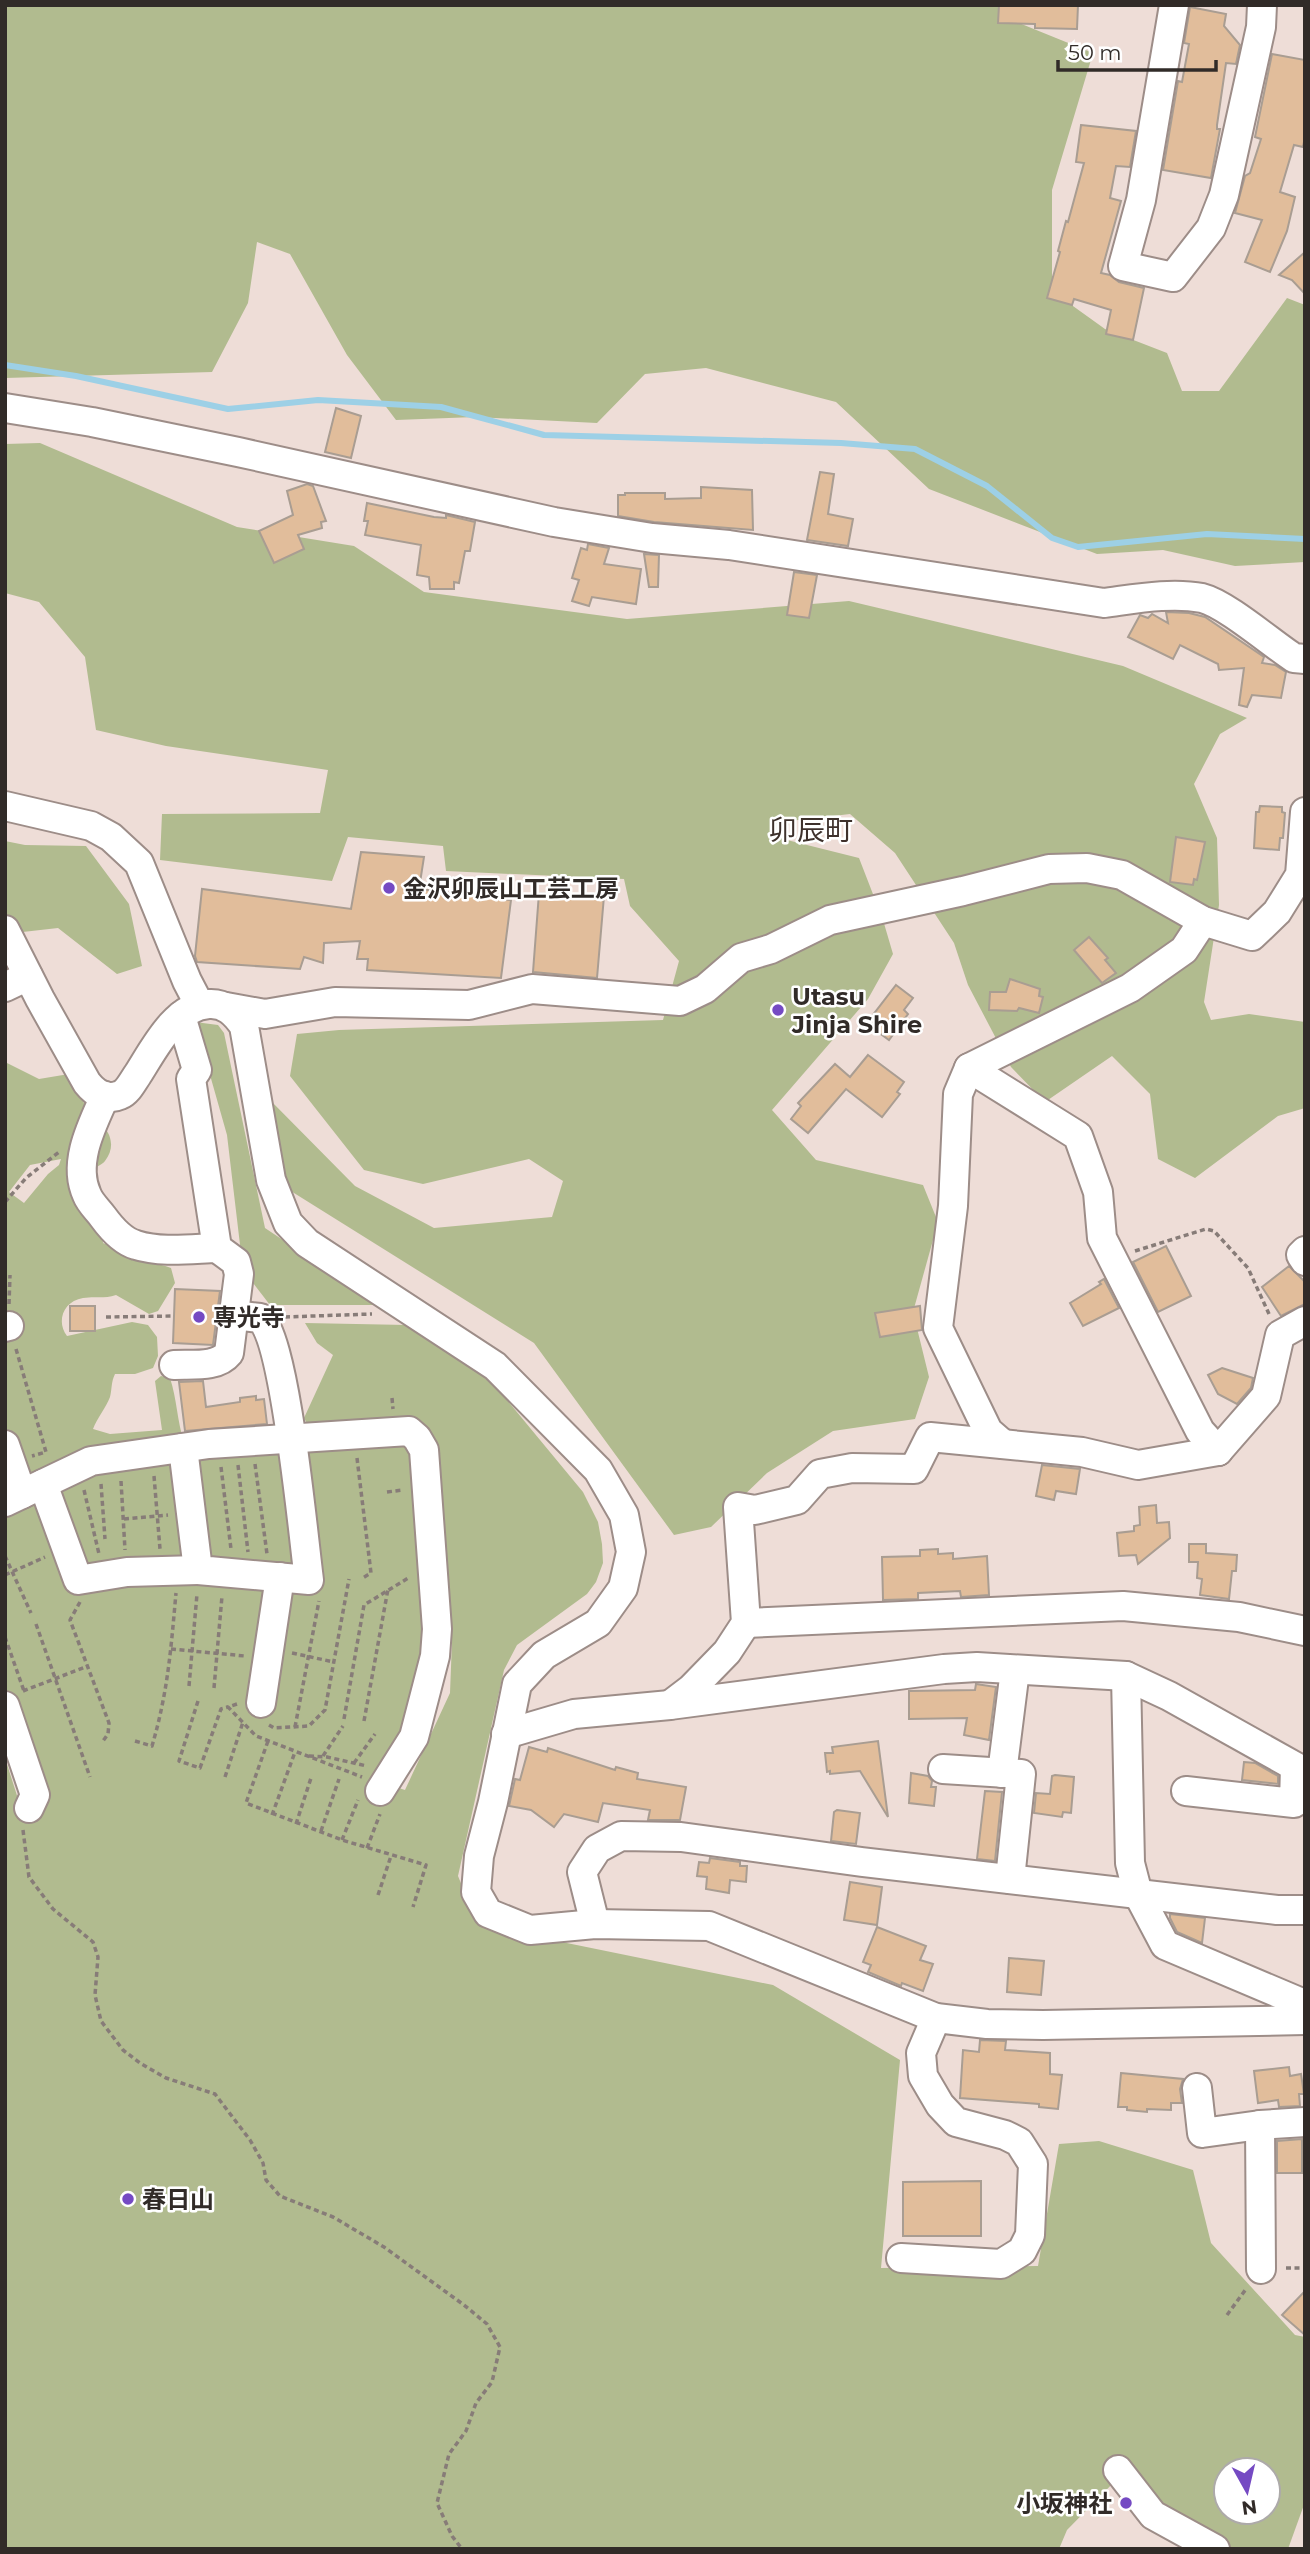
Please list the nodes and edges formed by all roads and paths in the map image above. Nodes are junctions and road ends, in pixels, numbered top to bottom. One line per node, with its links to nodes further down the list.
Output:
1 (1174, 5): 2 (street)
2 (1262, 5)
3 (5, 408): 4 (street)
4 (1305, 659)
5 (5, 806): 10 (street)
6 (1305, 812): 7 (street)
7 (1203, 921): 10 (street); 11 (street)
8 (5, 930): 9 (street)
9 (17, 981): 12 (street)
10 (202, 1009): 12 (street); 15 (street); 84 (street)
11 (968, 1068): 17 (street); 32 (street)
12 (104, 1096): 15 (street)
13 (64, 1147): 14 (path)
14 (5, 1202)
15 (217, 1248): 21 (street)
16 (1305, 1251): 18 (street)
17 (1112, 1259): 27 (path); 34 (street)
18 (1305, 1261)
19 (10, 1275): 26 (path)
20 (377, 1314): 23 (path)
21 (234, 1315): 28 (street); 30 (street)
22 (174, 1316): 24 (path)
23 (294, 1316)
24 (106, 1317)
25 (1305, 1321): 27 (street)
26 (7, 1326): 35 (path)
27 (1280, 1335): 34 (street)
28 (174, 1365)
29 (354, 1435): 30 (street); 55 (path); 99 (street)
30 (292, 1439): 31 (street); 57 (street)
31 (235, 1443): 33 (street); 46 (path); 48 (path); 50 (path)
32 (1003, 1444): 34 (street); 61 (street)
33 (183, 1448): 40 (street); 41 (street)
34 (1218, 1451)
35 (8, 1454): 40 (street)
36 (153, 1464): 42 (path)
37 (121, 1481): 43 (path)
38 (101, 1484): 44 (path)
39 (83, 1490): 53 (path)
40 (23, 1493): 45 (street)
41 (191, 1513): 42 (path); 56 (street)
42 (157, 1516): 43 (path); 47 (path)
43 (123, 1520): 53 (path)
44 (105, 1539)
45 (66, 1548): 51 (path); 53 (street)
46 (231, 1552)
47 (160, 1553)
48 (248, 1553)
49 (5, 1556): 51 (path)
50 (274, 1567): 56 (street); 57 (street); 65 (street)
51 (12, 1572): 52 (path); 60 (path)
52 (5, 1575)
53 (103, 1576): 56 (street); 68 (path)
54 (349, 1578): 67 (path)
55 (361, 1579)
56 (198, 1580): 72 (path)
57 (309, 1580): 66 (path)
58 (176, 1588): 64 (path)
59 (222, 1591): 73 (path)
60 (31, 1614)
61 (746, 1623): 63 (street); 76 (street)
62 (36, 1624): 71 (path)
63 (1305, 1631)
64 (171, 1649): 65 (path); 86 (path)
65 (268, 1653): 66 (path); 78 (street)
66 (308, 1657): 67 (path); 82 (path)
67 (334, 1662): 82 (path)
68 (88, 1666): 71 (path); 85 (path)
69 (1015, 1670): 70 (street); 76 (street); 94 (street)
70 (1126, 1676): 93 (street); 109 (street)
71 (55, 1678): 74 (path); 95 (path)
72 (189, 1686)
73 (214, 1688)
74 (10, 1700): 101 (street)
75 (198, 1701): 77 (path)
76 (670, 1704): 84 (street)
77 (228, 1707): 78 (path); 78 (path)
78 (252, 1713): 82 (path); 87 (path); 96 (path)
79 (344, 1719): 80 (path)
80 (364, 1721)
81 (343, 1726): 90 (path)
82 (295, 1727)
83 (375, 1734): 91 (path)
84 (506, 1734): 113 (street)
85 (103, 1741)
86 (135, 1741)
87 (268, 1741): 88 (path); 102 (path)
88 (295, 1752): 89 (path); 102 (path)
89 (304, 1756): 90 (path); 99 (path)
90 (323, 1756): 91 (path)
91 (354, 1763): 99 (path)
92 (943, 1769): 94 (street)
93 (1300, 1769): 100 (street)
94 (1002, 1773): 108 (street)
95 (90, 1777)
96 (225, 1777)
97 (312, 1778): 103 (path)
98 (339, 1779): 104 (path)
99 (379, 1788): 105 (path); 106 (path)
100 (1186, 1791)
101 (29, 1808): 122 (path)
102 (272, 1815): 103 (path)
103 (296, 1824): 104 (path)
104 (321, 1831): 105 (path)
105 (342, 1840): 106 (path)
106 (367, 1848): 107 (path)
107 (391, 1856): 110 (path); 111 (path)
108 (1010, 1879): 109 (street); 113 (street)
109 (1138, 1894): 112 (street); 115 (street)
110 (378, 1895)
111 (413, 1907)
112 (1305, 1910)
113 (595, 1924): 114 (street)
114 (936, 2018): 115 (street); 119 (street)
115 (1302, 2020)
116 (1197, 2088): 118 (street)
117 (1305, 2122): 118 (street)
118 (1260, 2125): 120 (street)
119 (901, 2258)
120 (1261, 2269)
121 (1118, 2470): 123 (street)
122 (462, 2549)
123 (1214, 2549)

